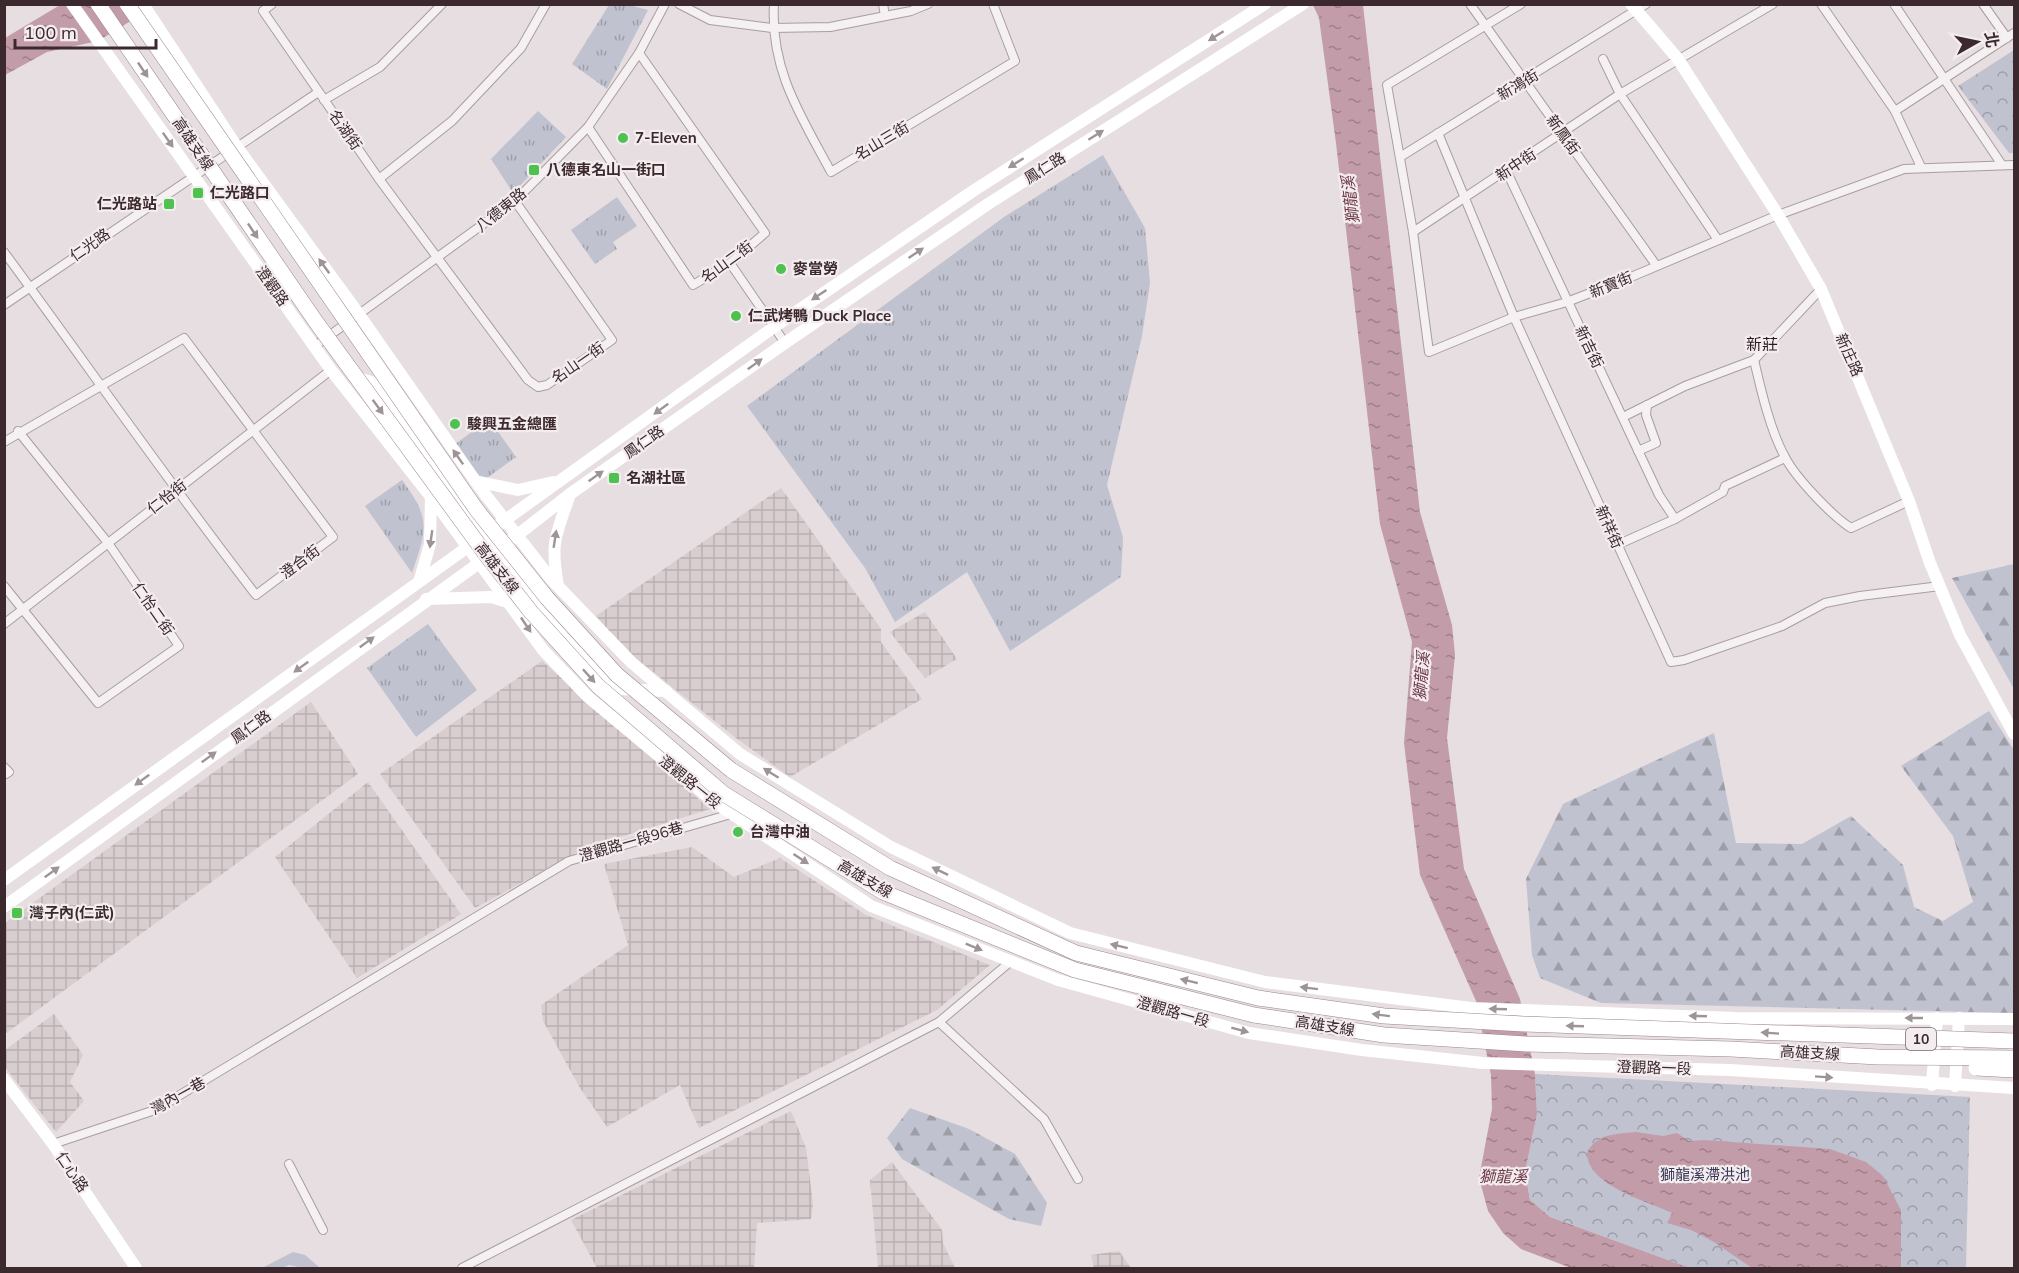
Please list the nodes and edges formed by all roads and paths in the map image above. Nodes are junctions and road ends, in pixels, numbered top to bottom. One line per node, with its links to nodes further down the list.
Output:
1 (72, 4): 45 (street, 澄觀路, one-way to 45)
2 (98, 4): 113 (highway, 高雄支線 / 10, one-way to 113, bridge)
3 (127, 4): 111 (highway, 高雄支線 / 10, one-way to 3, bridge)
4 (273, 4): 32 (street, 名湖街)
5 (442, 4): 34 (street)
6 (546, 4): 46 (street)
7 (665, 4): 27 (street, 八德東路)
8 (679, 4): 24 (street)
9 (774, 4): 24 (street)
10 (883, 4): 23 (street)
11 (928, 4): 23 (street)
12 (993, 4): 24 (street, 名山三街)
13 (1265, 4): 62 (street, 鳳仁路, one-way to 62)
14 (1303, 4): 63 (street, 鳳仁路, one-way to 14)
15 (1470, 4): 25 (street, 新鳳街)
16 (1521, 4): 25 (street)
17 (1773, 4): 29 (street, 新中街)
18 (1821, 4): 35 (street)
19 (1894, 4): 30 (street)
20 (1983, 4): 26 (street)
21 (1638, 7): 29 (street, 新庄路); 31 (street, 新鴻街)
22 (145, 8): 39 (street)
23 (885, 16): 24 (street)
24 (772, 28)
25 (1486, 28): 31 (street, 新鳳街); 40 (street)
26 (2011, 36): 30 (street)
27 (639, 53): 36 (street, 八德東路); 54 (street, 名山二街)
28 (1603, 59): 33 (street)
29 (1678, 59): 33 (street, 新中街); 49 (street, 新庄路)
30 (1945, 80): 35 (street); 41 (street)
31 (1523, 82): 37 (street, 新鳳街); 38 (street, 新鴻街)
32 (317, 93): 34 (street, 名湖街); 39 (street, 仁光路)
33 (1620, 94): 37 (street, 新中街); 51 (street)
34 (324, 100): 46 (street, 名湖街)
35 (1895, 111): 43 (street)
36 (588, 127): 48 (street, 八德東路); 54 (street, 名山二街)
37 (1562, 132): 44 (street, 新中街); 55 (street, 新鳳街)
38 (1438, 133): 40 (street, 新鴻街); 47 (street, 新祥街)
39 (237, 147): 45 (street, 仁光路); 60 (street, one-way to 39)
40 (1400, 157): 50 (street)
41 (2002, 165): 42 (street, 新寶街); 43 (street, 新寶街)
42 (2014, 165)
43 (1921, 167): 49 (street, 新寶街)
44 (1507, 172): 47 (street, 新中街); 58 (street, 新吉街)
45 (193, 175): 56 (street, 仁光路); 64 (street, 澄觀路)
46 (379, 179): 53 (street, 名湖街)
47 (1466, 198): 50 (street, 新中街); 61 (street, 新祥街)
48 (515, 201): 53 (street, 八德東路); 53 (street, 名山一街)
49 (1778, 215): 51 (street, 新寶街); 57 (street, 新庄路)
50 (1413, 232): 61 (street, 新寶街)
51 (1718, 240): 55 (street, 新寶街)
52 (4, 252): 56 (street, 澄合街)
53 (438, 257): 60 (street, 八德東路)
54 (730, 263): 62 (street)
55 (1656, 266): 58 (street, 新寶街)
56 (30, 287): 59 (street, 仁光路); 67 (street, 澄合街)
57 (1821, 289): 65 (street); 80 (street, 新庄路)
58 (1567, 302): 61 (street, 新寶街); 69 (street, 新吉街)
59 (4, 305)
60 (358, 313): 64 (street, 八德東路); 76 (street, one-way to 60)
61 (1514, 318): 86 (street, 新祥街)
62 (774, 327): 63 (street); 75 (street, 鳳仁路, one-way to 75)
63 (785, 343): 78 (street, 鳳仁路, one-way to 63)
64 (315, 346): 66 (street, 澄觀路)
65 (1754, 360): 68 (street); 74 (street)
66 (331, 370): 70 (street, 仁怡街); 79 (street, 澄觀路); 84 (street)
67 (102, 387): 70 (street, 澄合街); 71 (street); 77 (street, 澄合街)
68 (1647, 405): 69 (street); 73 (street)
69 (1623, 417): 73 (street, 新吉街)
70 (252, 430): 77 (street, 仁怡街); 77 (street, 澄合街)
71 (18, 431): 72 (street); 85 (street, 仁怡二街)
72 (4, 442)
73 (1638, 451): 81 (street, 新吉街)
74 (1785, 458): 80 (street); 81 (street)
75 (563, 479): 76 (street); 82 (street, 鳳仁路)
76 (475, 481): 82 (street)
77 (175, 491): 85 (street, 仁怡街)
78 (570, 494): 83 (street, 鳳仁路); 92 (street, one-way to 78)
79 (431, 497): 84 (street, 澄觀路); 89 (street, one-way to 89)
80 (1909, 501): 91 (street, 新庄路)
81 (1675, 519): 86 (street)
82 (504, 521): 83 (street); 84 (street, 鳳仁路)
83 (516, 537): 87 (street, 鳳仁路); 92 (street)
84 (476, 540): 87 (street); 88 (street, 澄觀路); 89 (street, 鳳仁路)
85 (108, 543): 95 (street, 仁怡街); 95 (street, 仁怡二街)
86 (1617, 545): 91 (street, 新祥街)
87 (498, 548): 88 (street, 鳳仁路); 97 (street)
88 (479, 561): 93 (street, 鳳仁路); 94 (street, 澄觀路一段)
89 (420, 579): 102 (street, 鳳仁路, one-way to 102)
90 (4, 586): 95 (street, 仁怡二街)
91 (1940, 586): 98 (street, 新庄路)
92 (559, 587): 97 (street)
93 (426, 599): 94 (street); 103 (street, 鳳仁路, one-way to 93)
94 (511, 603): 101 (street, 澄觀路一段, one-way to 101)
95 (22, 610): 96 (street, 仁怡街)
96 (4, 624)
97 (666, 692): 107 (street, one-way to 97)
98 (2014, 734)
99 (4, 766): 100 (street)
100 (4, 775)
101 (731, 814): 104 (street, 澄觀路一段96巷); 105 (street, 澄觀路一段, one-way to 105)
102 (4, 880)
103 (4, 907)
104 (401, 962): 120 (street, 灣內一巷)
105 (1010, 962): 109 (street); 117 (street, 澄觀路一段, one-way to 117)
106 (1959, 1017): 107 (street); 108 (street); 118 (street)
107 (1937, 1018): 117 (street)
108 (2014, 1019)
109 (939, 1022): 122 (street); 125 (street)
110 (2014, 1031): 111 (highway, bridge)
111 (1828, 1036): 112 (highway, 高雄支線 / 10, bridge)
112 (2014, 1041)
113 (1878, 1057): 114 (highway, 高雄支線 / 10, bridge); 115 (highway, bridge)
114 (2014, 1058)
115 (2014, 1070)
116 (4, 1079): 120 (street, 仁心路)
117 (1932, 1085): 118 (street, 澄觀路一段)
118 (1955, 1086): 119 (street, 澄觀路一段)
119 (2014, 1089)
120 (53, 1144): 124 (street, 仁心路)
121 (289, 1164): 123 (street)
122 (1078, 1179)
123 (322, 1230)
124 (136, 1269)
125 (462, 1269)

